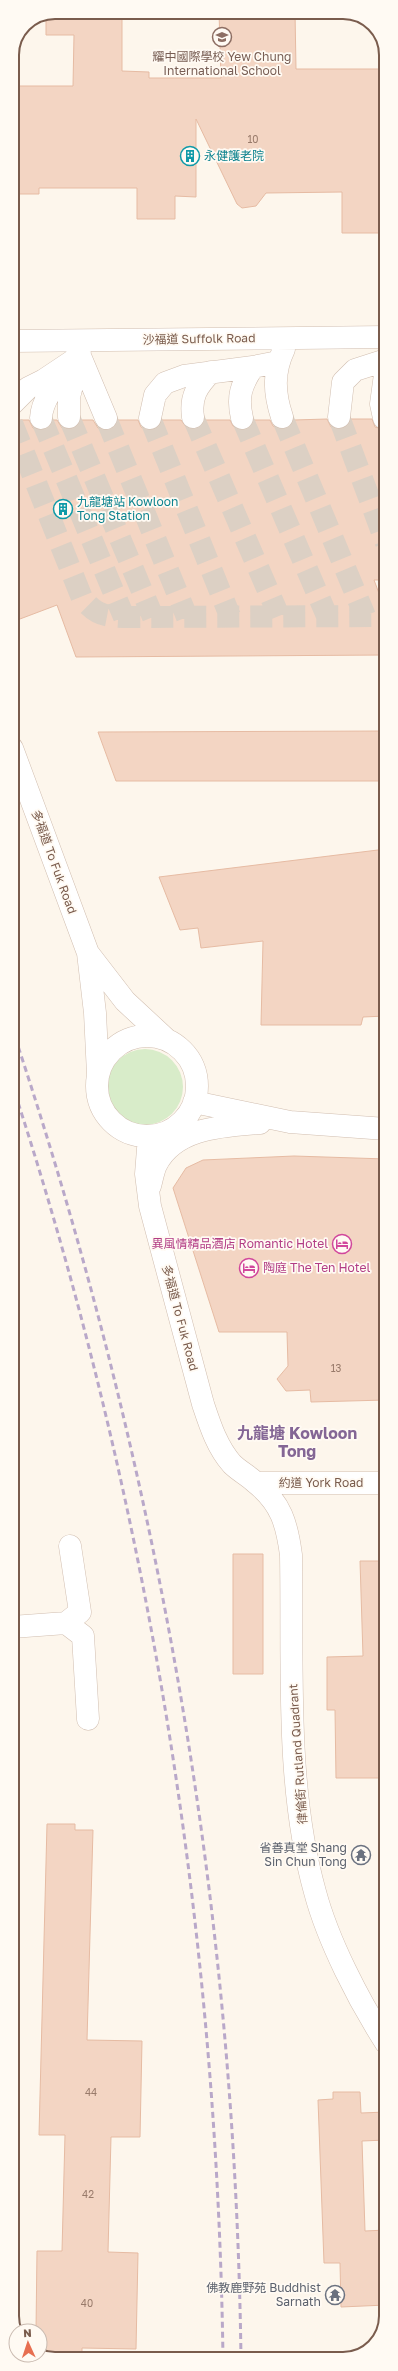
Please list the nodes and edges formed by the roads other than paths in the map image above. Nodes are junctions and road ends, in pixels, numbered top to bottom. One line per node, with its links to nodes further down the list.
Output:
1 (379, 337): 2 (street, 沙福道 Suffolk Road)
2 (289, 338): 4 (street, 沙福道 Suffolk Road); 5 (street)
3 (19, 342): 4 (street, 沙福道 Suffolk Road)
4 (80, 348): 9 (street); 10 (street); 14 (street); 15 (street)
5 (278, 362): 7 (street); 12 (street)
6 (379, 362): 13 (street)
7 (253, 367): 8 (street); 17 (street)
8 (211, 372): 11 (street); 16 (street)
9 (19, 397)
10 (69, 417)
11 (193, 417)
12 (282, 417)
13 (339, 417)
14 (41, 418)
15 (106, 418)
16 (150, 418)
17 (242, 418)
18 (19, 767): 19 (street, 多福道 To Fuk Road)
19 (88, 953): 20 (street, 多福道 To Fuk Road); 21 (street, 多福道 To Fuk Road)
20 (167, 1040): 21 (street, 多福道 To Fuk Road); 22 (street, 多福道 To Fuk Road)
21 (98, 1074): 25 (street, 多福道 To Fuk Road)
22 (194, 1102): 23 (street); 25 (street, 多福道 To Fuk Road)
23 (290, 1122): 24 (street); 26 (street)
24 (379, 1128)
25 (149, 1136): 26 (street, 多福道 To Fuk Road)
26 (147, 1193): 27 (street, 多福道 To Fuk Road)
27 (256, 1483): 28 (street, 約道 York Road); 33 (street, 律倫街 Rutland Quadrant)
28 (379, 1483)
29 (70, 1546): 30 (street)
30 (66, 1623): 31 (street); 32 (street)
31 (19, 1626)
32 (88, 1718)
33 (379, 2029)

